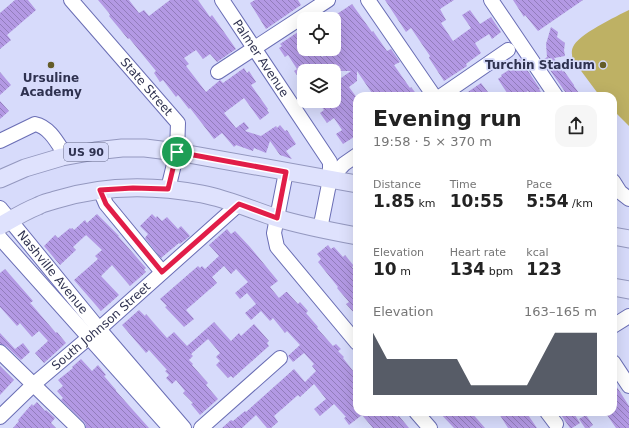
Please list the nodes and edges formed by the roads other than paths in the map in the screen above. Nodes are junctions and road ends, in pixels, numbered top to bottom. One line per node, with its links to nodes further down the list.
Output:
1 (71, 0): 13 (street, State Street)
2 (222, 0): 6 (street, Palmer Avenue)
3 (328, 0): 6 (street)
4 (368, 0): 9 (street)
5 (491, 0): 11 (street)
6 (254, 49): 8 (street); 18 (street, Palmer Avenue)
7 (508, 50): 10 (street)
8 (218, 72)
9 (431, 92)
10 (447, 92)
11 (553, 92)
12 (0, 141): 14 (street)
13 (177, 152): 14 (main road, US 90); 16 (main road, US 90); 20 (street, State Street)
14 (66, 156): 17 (main road, US 90)
15 (353, 158): 18 (street)
16 (286, 172): 18 (main road, US 90); 24 (street)
17 (0, 179)
18 (330, 179): 19 (main road, US 90); 25 (street, Palmer Avenue)
19 (353, 183)
20 (168, 189): 21 (main road); 22 (main road)
21 (100, 190): 23 (main road); 30 (street)
22 (239, 204): 24 (main road); 30 (street, South Johnson Street)
23 (3, 218): 35 (street, Nashville Avenue)
24 (277, 218): 25 (main road); 36 (street)
25 (320, 229): 26 (main road)
26 (353, 235)
27 (617, 237): 29 (main road)
28 (0, 238): 35 (street, Nashville Avenue)
29 (629, 239)
30 (162, 272): 35 (street, South Johnson Street)
31 (617, 288): 32 (main road)
32 (629, 290)
33 (629, 316): 34 (street)
34 (617, 324)
35 (94, 333): 40 (street, South Johnson Street); 47 (street, Nashville Avenue); 48 (street, Nashville Avenue)
36 (353, 338)
37 (0, 352): 40 (street)
38 (280, 358): 49 (street)
39 (617, 368): 41 (street)
40 (34, 384): 44 (street, South Johnson Street); 46 (street)
41 (629, 386)
42 (420, 416): 50 (street)
43 (550, 416): 45 (street)
44 (0, 417)
45 (556, 424)
46 (78, 428)
47 (170, 428)
48 (184, 428)
49 (201, 428)
50 (430, 428)

